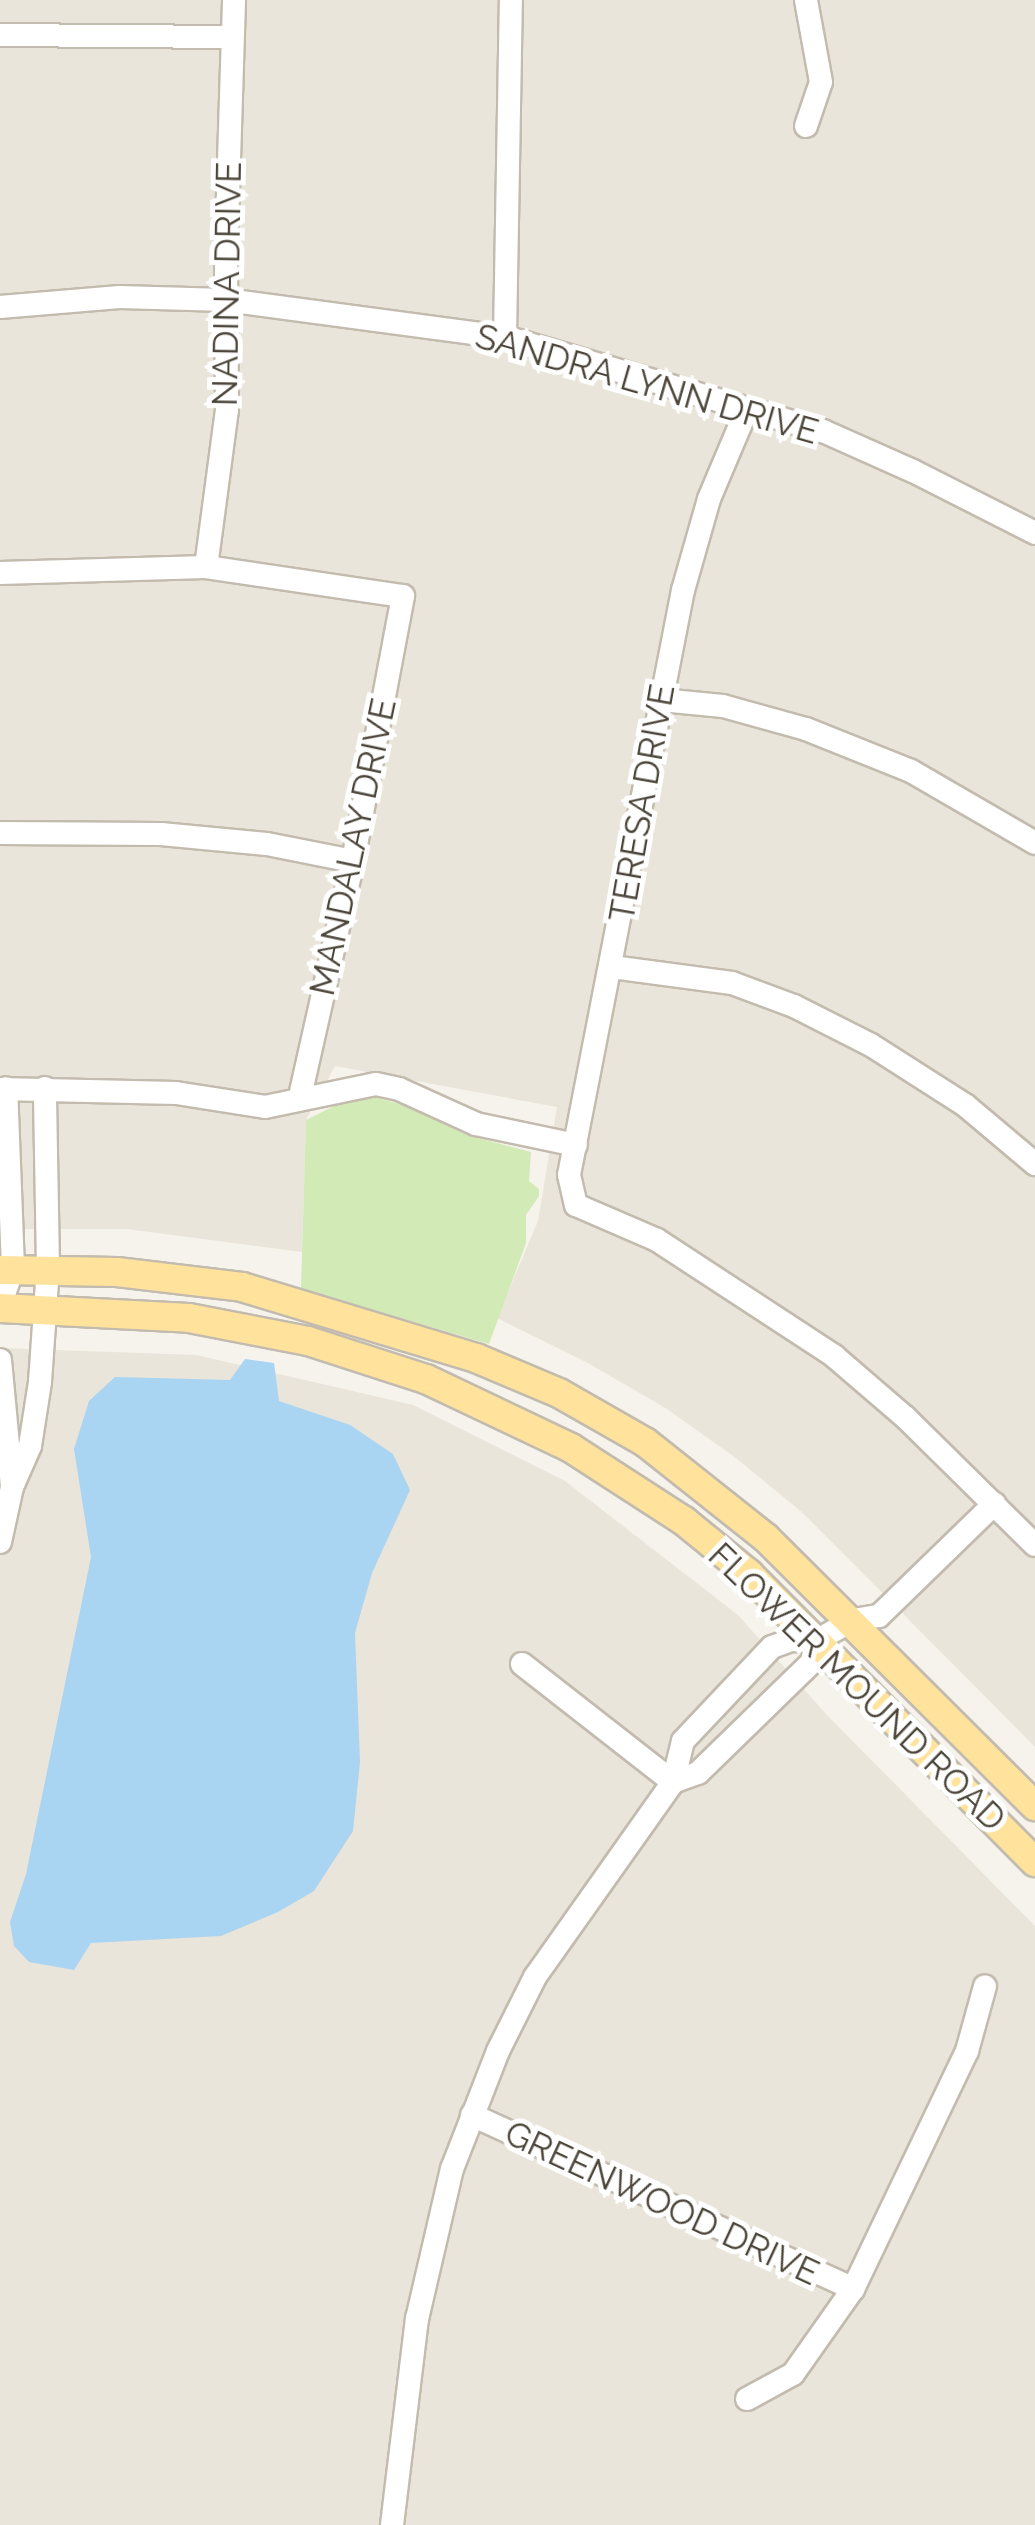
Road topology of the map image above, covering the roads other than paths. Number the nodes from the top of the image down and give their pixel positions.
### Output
1 (234, 0) edge
2 (511, 0) edge
3 (806, 0) edge
4 (0, 35) edge
5 (232, 37) junction
6 (806, 126) dead end
7 (226, 300) junction
8 (0, 307) edge
9 (505, 337) junction
10 (747, 409) junction
11 (1035, 533) edge
12 (206, 567) junction
13 (0, 573) edge
14 (660, 700) junction
15 (0, 833) edge
16 (1035, 843) edge
17 (354, 860) junction
18 (612, 968) junction
19 (45, 1088) junction
20 (3, 1089) edge
21 (300, 1097) junction
22 (576, 1144) junction
23 (1035, 1164) edge
24 (48, 1268) junction
25 (6, 1269) edge
26 (0, 1307) edge
27 (45, 1309) junction
28 (0, 1360) edge
29 (12, 1487) junction
30 (994, 1504) junction
31 (0, 1542) edge
32 (1035, 1546) edge
33 (853, 1620) junction
34 (816, 1641) junction
35 (522, 1664) dead end
36 (672, 1782) junction
37 (1035, 1806) edge
38 (1035, 1862) edge
39 (985, 1986) dead end
40 (472, 2115) junction
41 (852, 2289) junction
42 (747, 2399) dead end
43 (392, 2525) edge

1 - 5 street, NADINA DRIVE
2 - 9 street
3 - 6 street
4 - 5 street
5 - 7 street, NADINA DRIVE
7 - 8 street, SANDRA LYNN DRIVE
7 - 9 street, SANDRA LYNN DRIVE
7 - 12 street, NADINA DRIVE
9 - 10 street, SANDRA LYNN DRIVE
10 - 11 street, SANDRA LYNN DRIVE
10 - 14 street, TERESA DRIVE
12 - 13 street
12 - 17 street, MANDALAY DRIVE
14 - 16 street
14 - 18 street, TERESA DRIVE
15 - 17 street
17 - 21 street, MANDALAY DRIVE
18 - 22 street, TERESA DRIVE
18 - 23 street
19 - 20 street
19 - 21 street
19 - 24 street
20 - 25 street
21 - 22 street
22 - 30 street, TERESA DRIVE
24 - 25 main road, FLOWER MOUND ROAD
24 - 27 street
24 - 33 main road, FLOWER MOUND ROAD
25 - 26 street
26 - 27 main road, FLOWER MOUND ROAD
27 - 29 street
27 - 34 main road, FLOWER MOUND ROAD
28 - 29 street
29 - 31 street
30 - 32 street
30 - 33 street
33 - 34 street
33 - 37 main road, FLOWER MOUND ROAD
34 - 36 street
34 - 36 street
34 - 38 main road, FLOWER MOUND ROAD
35 - 36 street
36 - 40 street
39 - 41 street
40 - 41 street, GREENWOOD DRIVE
40 - 43 street
41 - 42 street

